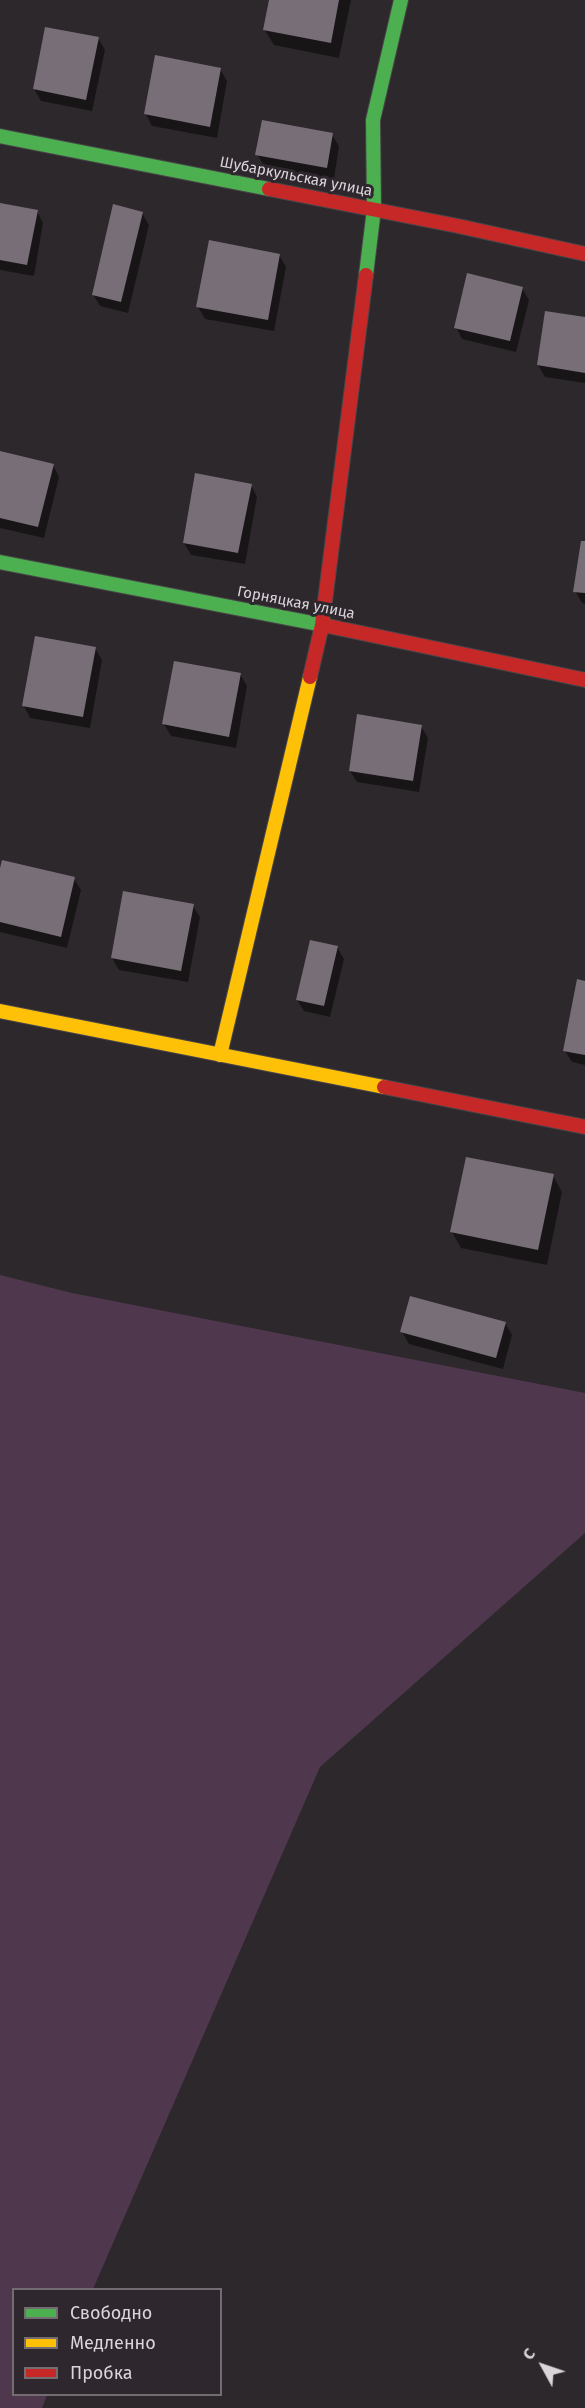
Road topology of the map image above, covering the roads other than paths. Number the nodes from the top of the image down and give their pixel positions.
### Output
1 (401, 0) edge
2 (0, 135) edge
3 (374, 209) junction
4 (585, 254) edge
5 (0, 562) edge
6 (322, 625) junction
7 (585, 680) edge
8 (0, 1011) edge
9 (220, 1055) junction
10 (585, 1126) edge

1 - 3 street
2 - 3 street, Шубаркульская улица
3 - 4 street, Шубаркульская улица
3 - 6 street
5 - 6 street, Горняцкая улица
6 - 7 street, Горняцкая улица
6 - 9 street
8 - 9 street
9 - 10 street

